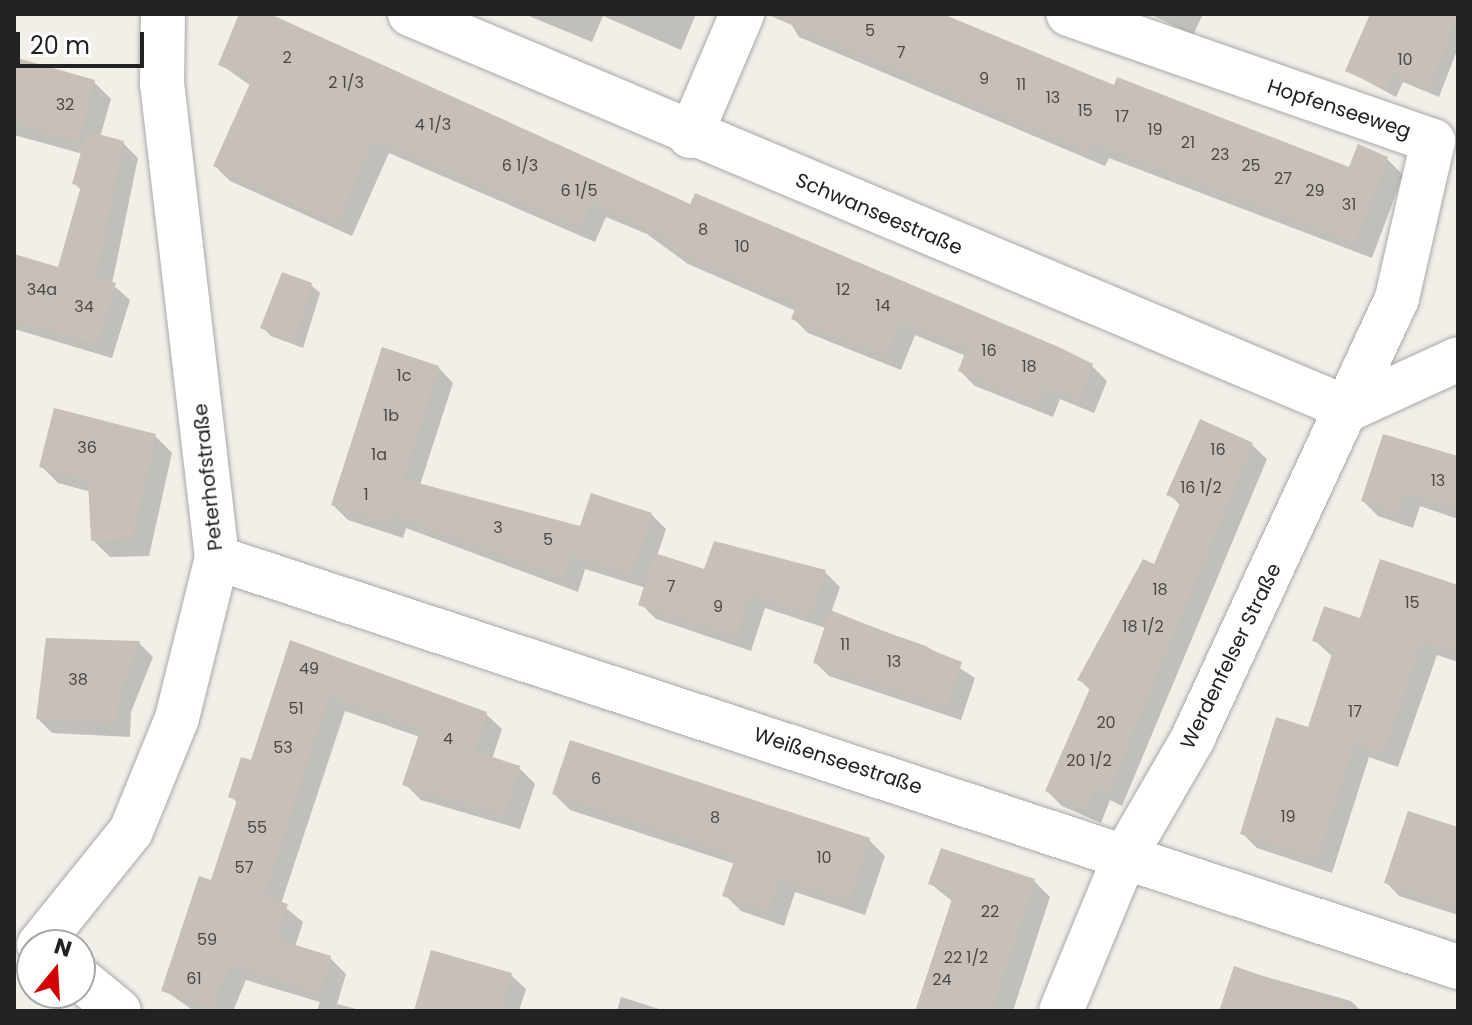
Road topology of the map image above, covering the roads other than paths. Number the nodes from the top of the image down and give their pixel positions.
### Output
1 (163, 14) edge
2 (410, 14) edge
3 (742, 14) edge
4 (1069, 14) edge
5 (690, 136) junction
6 (1458, 359) edge
7 (1349, 409) junction
8 (217, 558) junction
9 (1126, 854) junction
10 (50, 929) edge
11 (1458, 967) edge
12 (96, 992) edge
13 (119, 1011) edge
14 (1061, 1011) edge

1 - 8 street, Peterhofstraße
2 - 5 street, Schwanseestraße
3 - 5 street
4 - 7 street, Hopfenseeweg
5 - 7 street, Schwanseestraße
6 - 7 street
7 - 9 street, Werdenfelser Straße
8 - 9 street, Weißenseestraße
8 - 10 street, Peterhofstraße
9 - 11 street, Weißenseestraße
9 - 14 street, Werdenfelser Straße
12 - 13 street

